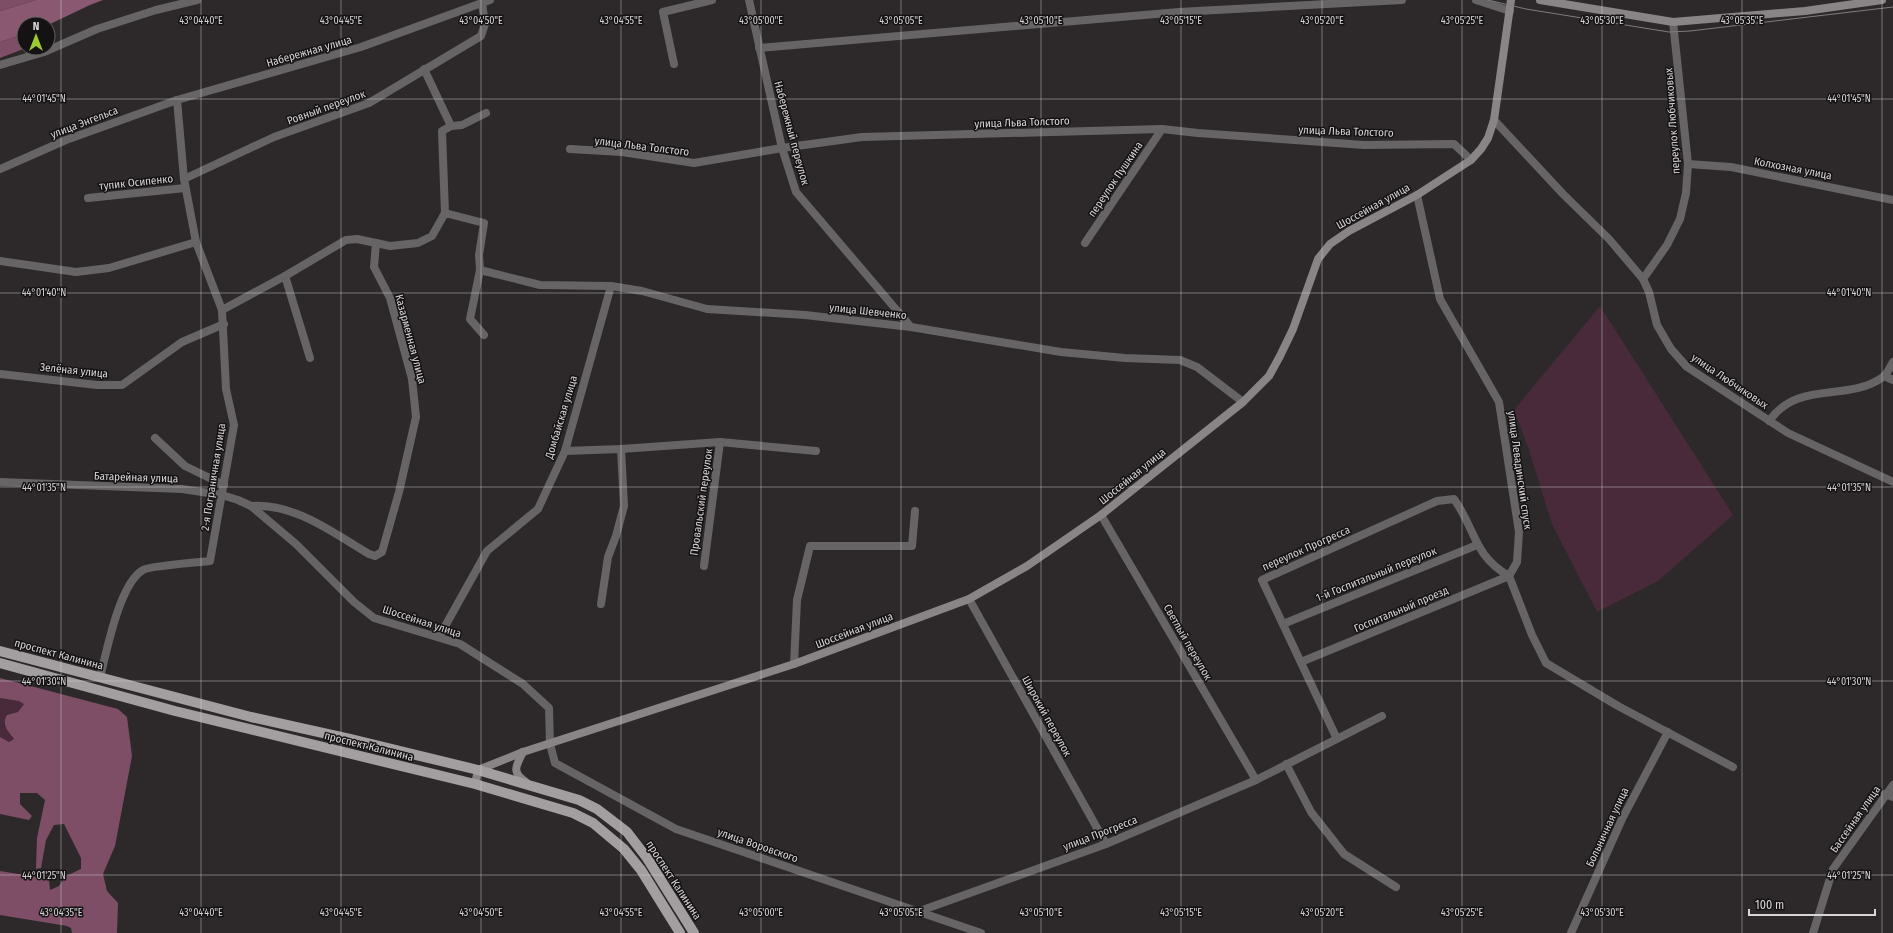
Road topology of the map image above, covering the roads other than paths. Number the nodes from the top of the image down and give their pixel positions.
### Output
1 (197, 0) edge
2 (490, 0) edge
3 (712, 0) edge
4 (749, 0) edge
5 (1402, 0) edge
6 (1476, 0) edge
7 (1511, 0) edge
8 (1540, 0) edge
9 (1882, 0) edge
10 (1556, 1) edge
11 (482, 3) junction
12 (1510, 10) junction
13 (1673, 22) junction
14 (759, 48) junction
15 (674, 64) dead end
16 (0, 65) edge
17 (424, 69) junction
18 (178, 100) junction
19 (486, 113) dead end
20 (1494, 120) junction
21 (451, 126) junction
22 (1162, 128) junction
23 (782, 148) junction
24 (570, 150) dead end
25 (1471, 160) junction
26 (1688, 164) junction
27 (0, 169) edge
28 (184, 179) junction
29 (185, 188) junction
30 (1417, 195) junction
31 (88, 198) dead end
32 (1893, 200) edge
33 (445, 213) junction
34 (196, 242) junction
35 (376, 243) junction
36 (1085, 243) dead end
37 (0, 261) edge
38 (480, 270) junction
39 (286, 276) junction
40 (1643, 279) junction
41 (611, 286) junction
42 (222, 310) junction
43 (224, 324) junction
44 (911, 327) junction
45 (484, 335) dead end
46 (310, 358) dead end
47 (1893, 362) edge
48 (0, 374) edge
49 (1884, 376) junction
50 (1893, 380) edge
51 (1243, 402) junction
52 (1770, 421) junction
53 (155, 438) dead end
54 (720, 442) junction
55 (622, 449) junction
56 (565, 451) junction
57 (816, 451) dead end
58 (0, 482) edge
59 (1893, 482) edge
60 (224, 485) junction
61 (222, 495) junction
62 (251, 506) junction
63 (915, 511) dead end
64 (1101, 515) junction
65 (1477, 545) junction
66 (375, 556) joint
67 (704, 566) dead end
68 (1509, 576) junction
69 (969, 599) junction
70 (601, 604) dead end
71 (1283, 624) junction
72 (439, 637) junction
73 (0, 651) edge
74 (1301, 662) junction
75 (0, 663) edge
76 (794, 664) junction
77 (100, 677) junction
78 (1382, 716) dead end
79 (1668, 732) junction
80 (1337, 739) junction
81 (550, 744) junction
82 (523, 752) junction
83 (1286, 764) junction
84 (1733, 766) dead end
85 (478, 770) junction
86 (1256, 780) junction
87 (474, 784) junction
88 (530, 785) junction
89 (1893, 785) edge
90 (1889, 796) edge
91 (1106, 844) junction
92 (1396, 887) dead end
93 (917, 912) junction
94 (680, 933) edge
95 (694, 933) edge
96 (981, 933) edge
97 (1572, 933) edge
98 (1813, 933) edge

1 - 16 street
2 - 11 street, Набережная улица
3 - 15 street
4 - 14 street, Набережный переулок
5 - 14 street
6 - 12 street
7 - 12 main road, Шоссейная улица
8 - 10 main road
9 - 13 main road
10 - 13 main road
11 - 17 street, Ровный переулок
11 - 18 street, Набережная улица
12 - 20 main road, Шоссейная улица
13 - 26 street, переулок Любчиковых
14 - 23 street, Набережный переулок
17 - 21 street
17 - 28 street, Ровный переулок
18 - 27 street, улица Энгельса
18 - 28 street, 2-я Пограничная улица
19 - 21 street
20 - 25 main road, Шоссейная улица
20 - 40 street, улица Любчиковых
21 - 33 street
22 - 23 street, улица Льва Толстого
22 - 25 street, улица Льва Толстого
22 - 36 street, переулок Пушкина
23 - 24 street, улица Льва Толстого
23 - 44 street, Набережный переулок
25 - 30 main road, Шоссейная улица
26 - 32 street, Колхозная улица
26 - 40 street, переулок Любчиковых
28 - 29 street, 2-я Пограничная улица
29 - 31 street, тупик Осипенко
29 - 34 street, 2-я Пограничная улица
30 - 51 main road, Шоссейная улица
30 - 68 street, улица Левадинский спуск
33 - 35 street
33 - 38 street
34 - 37 street
34 - 42 street, 2-я Пограничная улица
35 - 39 street
35 - 66 street, Казарменная улица
38 - 41 street, улица Шевченко
38 - 45 street
39 - 42 street
39 - 46 street
40 - 52 street, улица Любчиковых
41 - 44 street, улица Шевченко
41 - 56 street, Домбайская улица
42 - 43 street, 2-я Пограничная улица
43 - 48 street, Зелёная улица
43 - 60 street, 2-я Пограничная улица
44 - 51 street, улица Шевченко
47 - 49 street
49 - 50 street
49 - 52 street
51 - 64 main road, Шоссейная улица
52 - 59 street, улица Любчиковых
53 - 60 street, Батарейная улица
54 - 55 street, Провальский переулок
54 - 57 street, Провальский переулок
54 - 67 street, Провальский переулок
55 - 56 street, Провальский переулок
55 - 70 street
56 - 72 street, Домбайская улица
58 - 61 street, Батарейная улица
60 - 61 street, 2-я Пограничная улица
61 - 62 street, Шоссейная улица
61 - 77 street, 2-я Пограничная улица
62 - 66 street, Шоссейная улица
62 - 72 street, Шоссейная улица
63 - 76 street
64 - 69 main road, Шоссейная улица
64 - 86 street, Светлый переулок
65 - 68 street
65 - 71 street, 1-й Госпитальный переулок
65 - 71 street, переулок Прогресса
68 - 74 street, Госпитальный проезд
68 - 79 street
69 - 76 main road, Шоссейная улица
69 - 91 street, Широкий переулок
71 - 74 street, переулок Прогресса
72 - 81 street, Шоссейная улица
73 - 77 main road, проспект Калинина
74 - 80 street, переулок Прогресса
75 - 87 main road, проспект Калинина
76 - 81 main road, Шоссейная улица
77 - 85 main road, проспект Калинина
78 - 80 street, улица Прогресса
79 - 84 street
79 - 97 street, Больничная улица
80 - 83 street, улица Прогресса
81 - 82 main road, Шоссейная улица
81 - 93 street, улица Воровского
82 - 85 main road, Шоссейная улица
82 - 88 main road, проспект Калинина
83 - 86 street, улица Прогресса
83 - 92 street
85 - 87 main road
85 - 88 main road, проспект Калинина
86 - 91 street, улица Прогресса
87 - 94 main road, проспект Калинина
88 - 95 main road, проспект Калинина
89 - 90 street, Бассейная улица
90 - 98 street, Бассейная улица
91 - 93 street, улица Прогресса
93 - 96 street, улица Воровского

